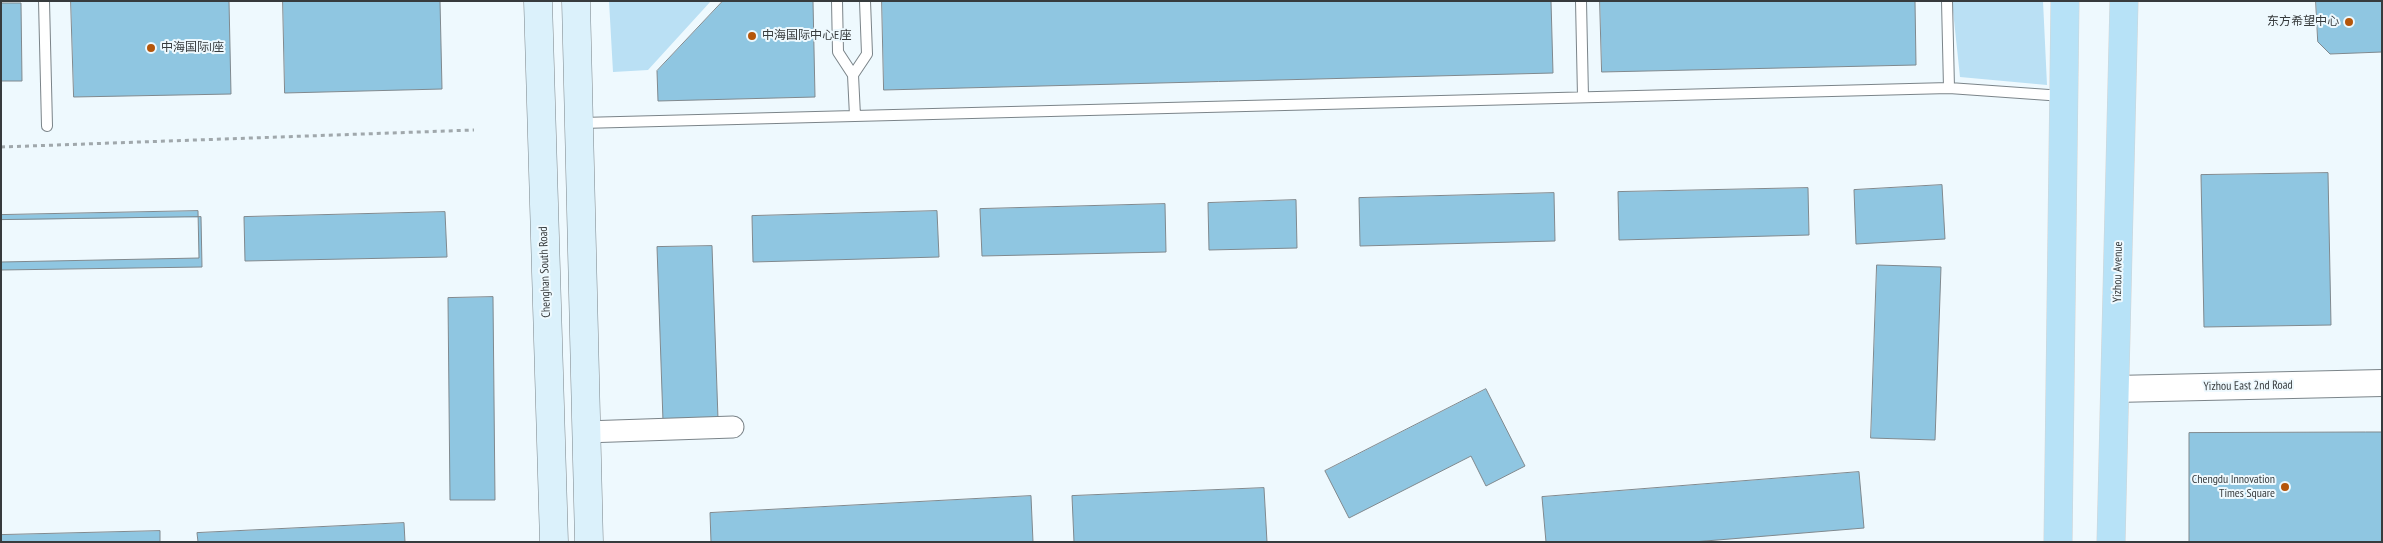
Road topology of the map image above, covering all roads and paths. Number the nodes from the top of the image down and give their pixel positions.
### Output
1 (44, 1) edge
2 (538, 1) edge
3 (576, 1) edge
4 (837, 1) edge
5 (865, 1) edge
6 (1581, 1) edge
7 (1948, 1) edge
8 (2065, 1) edge
9 (2124, 1) edge
10 (853, 75) junction
11 (1949, 88) junction
12 (2064, 96) junction
13 (1584, 97) junction
14 (856, 116) junction
15 (578, 123) junction
16 (47, 126) dead end
17 (474, 130) dead end
18 (1, 147) edge
19 (2382, 383) edge
20 (2115, 390) junction
21 (733, 426) dead end
22 (585, 432) junction
23 (554, 542) edge
24 (589, 542) edge
25 (2058, 542) edge
26 (2111, 542) edge

1 - 16 lane
2 - 23 main road, Chenghan South Road
3 - 15 main road
4 - 10 lane
5 - 10 lane
6 - 13 lane
7 - 11 lane
8 - 12 main road
9 - 20 main road, Yizhou Avenue
10 - 14 lane
11 - 12 lane
11 - 13 lane
12 - 25 main road
13 - 14 lane
14 - 15 lane
15 - 22 main road
17 - 18 path
19 - 20 street, Yizhou East 2nd Road
20 - 26 main road, Yizhou Avenue
21 - 22 street
22 - 24 main road

